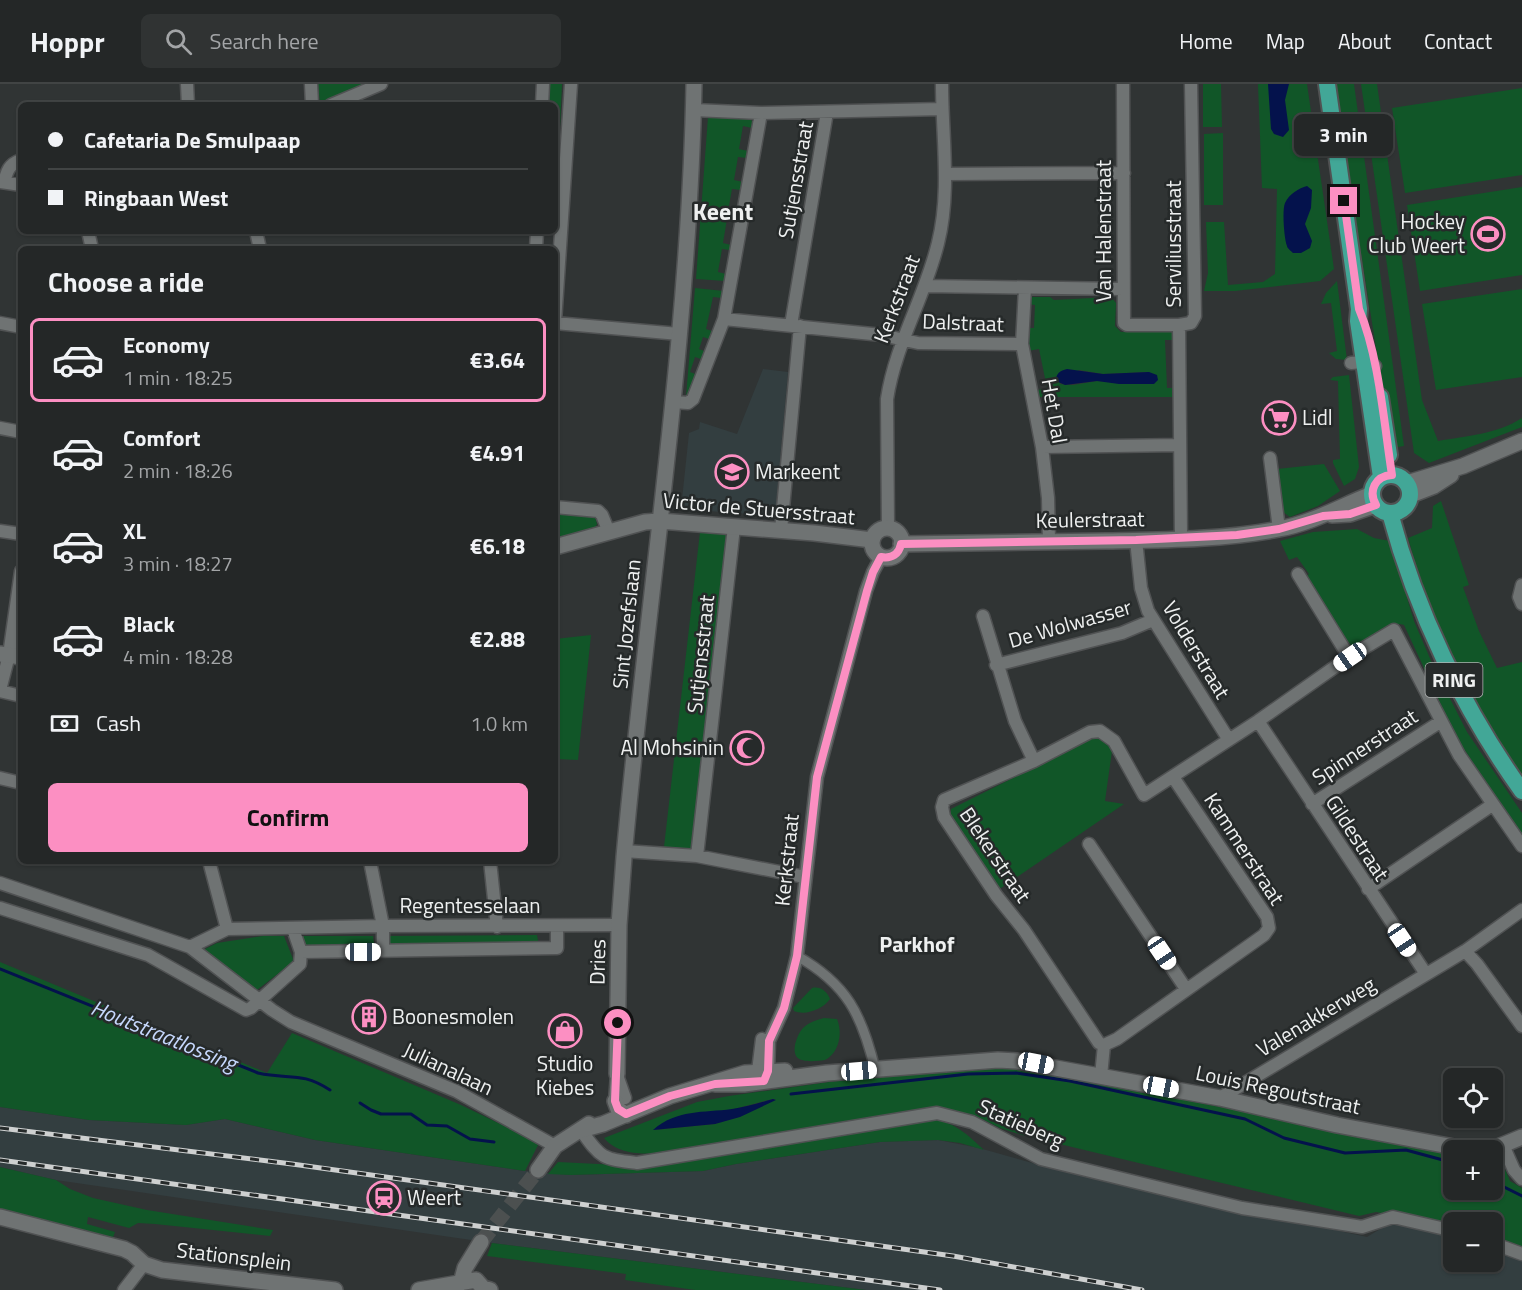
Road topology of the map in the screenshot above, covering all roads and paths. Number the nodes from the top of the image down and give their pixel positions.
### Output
1 (187, 84) edge
2 (311, 84) edge
3 (543, 84) edge
4 (571, 84) edge
5 (694, 84) edge
6 (942, 84) edge
7 (1123, 84) edge
8 (1191, 84) edge
9 (1327, 84) edge
10 (378, 85) edge
11 (188, 102) edge
12 (312, 102) edge
13 (338, 102) edge
14 (543, 102) edge
15 (942, 109) junction
16 (694, 110) junction
17 (827, 112) junction
18 (761, 113) junction
19 (18, 161) edge
20 (1124, 173) junction
21 (946, 174) junction
22 (2, 182) edge
23 (18, 185) edge
24 (559, 198) edge
25 (558, 229) edge
26 (926, 286) junction
27 (1025, 288) junction
28 (1123, 289) junction
29 (724, 319) junction
30 (0, 323) edge
31 (558, 323) edge
32 (1179, 325) junction
33 (18, 326) edge
34 (796, 326) junction
35 (679, 334) junction
36 (904, 339) junction
37 (1022, 344) junction
38 (673, 402) junction
39 (0, 428) edge
40 (18, 431) edge
41 (1522, 441) edge
42 (1180, 445) junction
43 (1042, 447) junction
44 (1270, 458) dead end
45 (1386, 476) junction
46 (1409, 489) junction
47 (1385, 506) junction
48 (558, 507) edge
49 (660, 521) junction
50 (734, 527) junction
51 (888, 529) junction
52 (1279, 529) junction
53 (781, 530) junction
54 (0, 531) edge
55 (609, 532) junction
56 (18, 534) edge
57 (1181, 538) junction
58 (872, 540) junction
59 (1136, 540) junction
60 (1049, 542) junction
61 (901, 544) junction
62 (558, 546) edge
63 (881, 557) junction
64 (1298, 574) dead end
65 (1522, 585) edge
66 (18, 594) edge
67 (1522, 604) edge
68 (983, 616) dead end
69 (1154, 620) junction
70 (10, 655) edge
71 (1350, 657) junction
72 (996, 665) junction
73 (0, 691) edge
74 (18, 695) edge
75 (1258, 721) junction
76 (1440, 722) junction
77 (1229, 740) junction
78 (1034, 761) junction
79 (1173, 777) junction
80 (0, 778) edge
81 (18, 782) edge
82 (1522, 791) edge
83 (1312, 804) junction
84 (1492, 805) junction
85 (1089, 844) dead end
86 (1522, 846) edge
87 (624, 851) junction
88 (697, 856) junction
89 (210, 864) edge
90 (371, 864) edge
91 (490, 864) edge
92 (805, 877) junction
93 (0, 882) edge
94 (1368, 889) junction
95 (0, 908) edge
96 (1522, 910) edge
97 (619, 925) junction
98 (383, 926) junction
99 (557, 926) junction
100 (497, 927) junction
101 (293, 928) junction
102 (227, 929) junction
103 (190, 947) junction
104 (383, 951) junction
105 (1465, 951) junction
106 (301, 952) junction
107 (797, 956) junction
108 (1426, 974) junction
109 (1186, 989) junction
110 (259, 1000) junction
111 (1522, 1026) edge
112 (1104, 1045) junction
113 (875, 1069) junction
114 (616, 1074) joint
115 (763, 1074) junction
116 (1101, 1076) junction
117 (1220, 1098) junction
118 (622, 1105) junction
119 (581, 1130) junction
120 (1522, 1137) edge
121 (1443, 1145) edge
122 (1503, 1145) joint
123 (555, 1146) junction
124 (538, 1170) tunnel mouth
125 (1522, 1179) edge
126 (0, 1217) edge
127 (1443, 1228) edge
128 (477, 1248) tunnel mouth
129 (1503, 1248) edge
130 (1522, 1254) edge
131 (144, 1264) junction
132 (459, 1286) edge
133 (123, 1290) edge
134 (336, 1290) edge
135 (418, 1290) edge
136 (490, 1290) edge

1 - 11 street
2 - 12 street
3 - 14 street
4 - 24 street
5 - 16 street, Sint Jozefslaan
6 - 15 street, Kerkstraat
7 - 20 street, Van Halenstraat
8 - 32 street, Serviliusstraat
9 - 45 main road
10 - 13 street
15 - 17 street
15 - 21 street, Kerkstraat
16 - 18 street
16 - 35 street, Sint Jozefslaan
17 - 18 street
17 - 34 street, Sutjensstraat
18 - 29 street
19 - 22 street
20 - 21 street
20 - 28 street, Van Halenstraat
21 - 26 street, Kerkstraat
22 - 23 street
24 - 25 street
26 - 27 street
26 - 36 street, Kerkstraat
27 - 28 street
27 - 37 street, Het Dal
28 - 32 street, Van Halenstraat
29 - 34 street, Dalstraat
29 - 38 street
30 - 33 street
31 - 35 street
32 - 42 street, Serviliusstraat
34 - 36 street, Dalstraat
34 - 53 street, Sutjensstraat
35 - 38 street, Sint Jozefslaan
36 - 37 street, Dalstraat
36 - 51 street, Kerkstraat
37 - 43 street, Het Dal
38 - 49 street, Sint Jozefslaan
39 - 40 street
41 - 46 street
42 - 43 street
42 - 57 street, Serviliusstraat
43 - 60 street, Het Dal
44 - 52 street
45 - 46 main road
45 - 47 main road
46 - 47 main road
47 - 52 street, Keulerstraat
47 - 82 main road, RING
48 - 55 street
49 - 50 street, Victor de Stuersstraat
49 - 55 street, Victor de Stuersstraat
49 - 87 street, Sint Jozefslaan
50 - 53 street, Victor de Stuersstraat
50 - 88 street, Sutjensstraat
51 - 58 street
51 - 61 street
52 - 57 street, Keulerstraat
53 - 58 street, Victor de Stuersstraat
54 - 56 street
55 - 62 street, Victor de Stuersstraat
57 - 59 street, Keulerstraat
58 - 63 street
59 - 60 street, Keulerstraat
59 - 69 street, Volderstraat
60 - 61 street, Keulerstraat
61 - 63 street
63 - 92 street, Kerkstraat
64 - 71 street
65 - 67 street
66 - 70 street
68 - 72 street
69 - 72 street, De Wolwasser
69 - 77 street, Volderstraat
70 - 73 street
71 - 75 street
71 - 76 street
72 - 78 street
73 - 74 street
75 - 77 street
75 - 83 street, Gildestraat
76 - 83 street, Spinnerstraat
76 - 84 street
77 - 79 street
78 - 79 street, Blekerstraat
78 - 112 street, Blekerstraat
79 - 109 street, Kammerstraat
80 - 81 street
83 - 94 street, Gildestraat
84 - 86 street
84 - 94 street
85 - 109 street
87 - 88 street
87 - 97 street, Dries
88 - 92 street
89 - 102 street
90 - 98 street
91 - 100 street
92 - 107 street, Kerkstraat
93 - 103 street, Julianalaan
94 - 108 street, Gildestraat
95 - 110 street
96 - 105 street, Valenakkerweg
97 - 99 street, Regentesselaan
97 - 114 street, Dries
98 - 100 street, Regentesselaan
98 - 101 street, Regentesselaan
98 - 104 street, Regentesselaan
99 - 100 street, Regentesselaan
99 - 104 street, Regentesselaan
101 - 102 street, Regentesselaan
101 - 106 street
102 - 103 street, Regentesselaan
103 - 110 street, Julianalaan
104 - 106 street, Regentesselaan
105 - 108 street, Valenakkerweg
105 - 111 street
106 - 110 street
107 - 113 street
107 - 115 street, Kerkstraat
108 - 117 street, Valenakkerweg
109 - 112 street, Kammerstraat
110 - 123 street, Julianalaan
112 - 116 street
113 - 115 street, Louis Regoutstraat
113 - 116 street, Louis Regoutstraat
114 - 118 street, Dries
115 - 118 street, Louis Regoutstraat
116 - 117 street, Louis Regoutstraat
117 - 121 street, Louis Regoutstraat
118 - 119 street, Louis Regoutstraat
119 - 123 street, Louis Regoutstraat
119 - 127 street, Statieberg
120 - 122 street
122 - 125 street
123 - 124 street, Louis Regoutstraat
126 - 131 street, Stationsplein
128 - 132 street
129 - 130 street
131 - 133 street
131 - 134 street, Stationsplein
132 - 135 street
132 - 136 street

